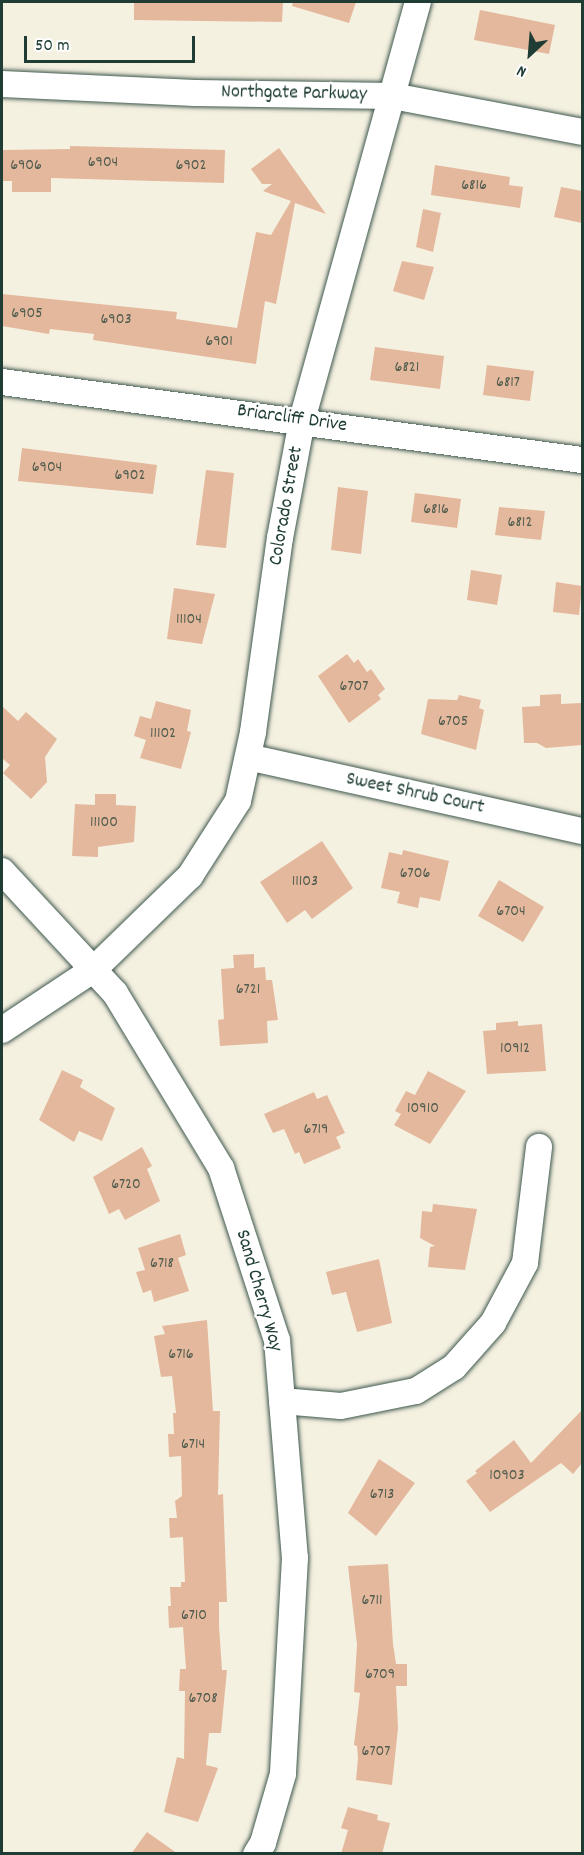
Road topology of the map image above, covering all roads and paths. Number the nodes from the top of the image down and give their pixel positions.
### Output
1 (418, 2) edge
2 (2, 84) edge
3 (392, 96) junction
4 (582, 132) edge
5 (2, 382) edge
6 (302, 420) junction
7 (582, 459) edge
8 (248, 757) junction
9 (582, 831) edge
10 (2, 871) edge
11 (94, 969) junction
12 (2, 1030) edge
13 (539, 1146) dead end
14 (282, 1401) junction
15 (256, 1854) edge

1 - 3 street, Colorado Street
2 - 3 street, Northgate Parkway
3 - 4 street, Northgate Parkway
3 - 6 street, Colorado Street
5 - 6 street, Briarcliff Drive
6 - 7 street, Briarcliff Drive
6 - 8 street, Colorado Street
8 - 9 street, Sweet Shrub Court
8 - 11 street, Colorado Street
10 - 11 street, Sand Cherry Way
11 - 12 street, Colorado Street
11 - 14 street, Sand Cherry Way
13 - 14 street
14 - 15 street, Sand Cherry Way

